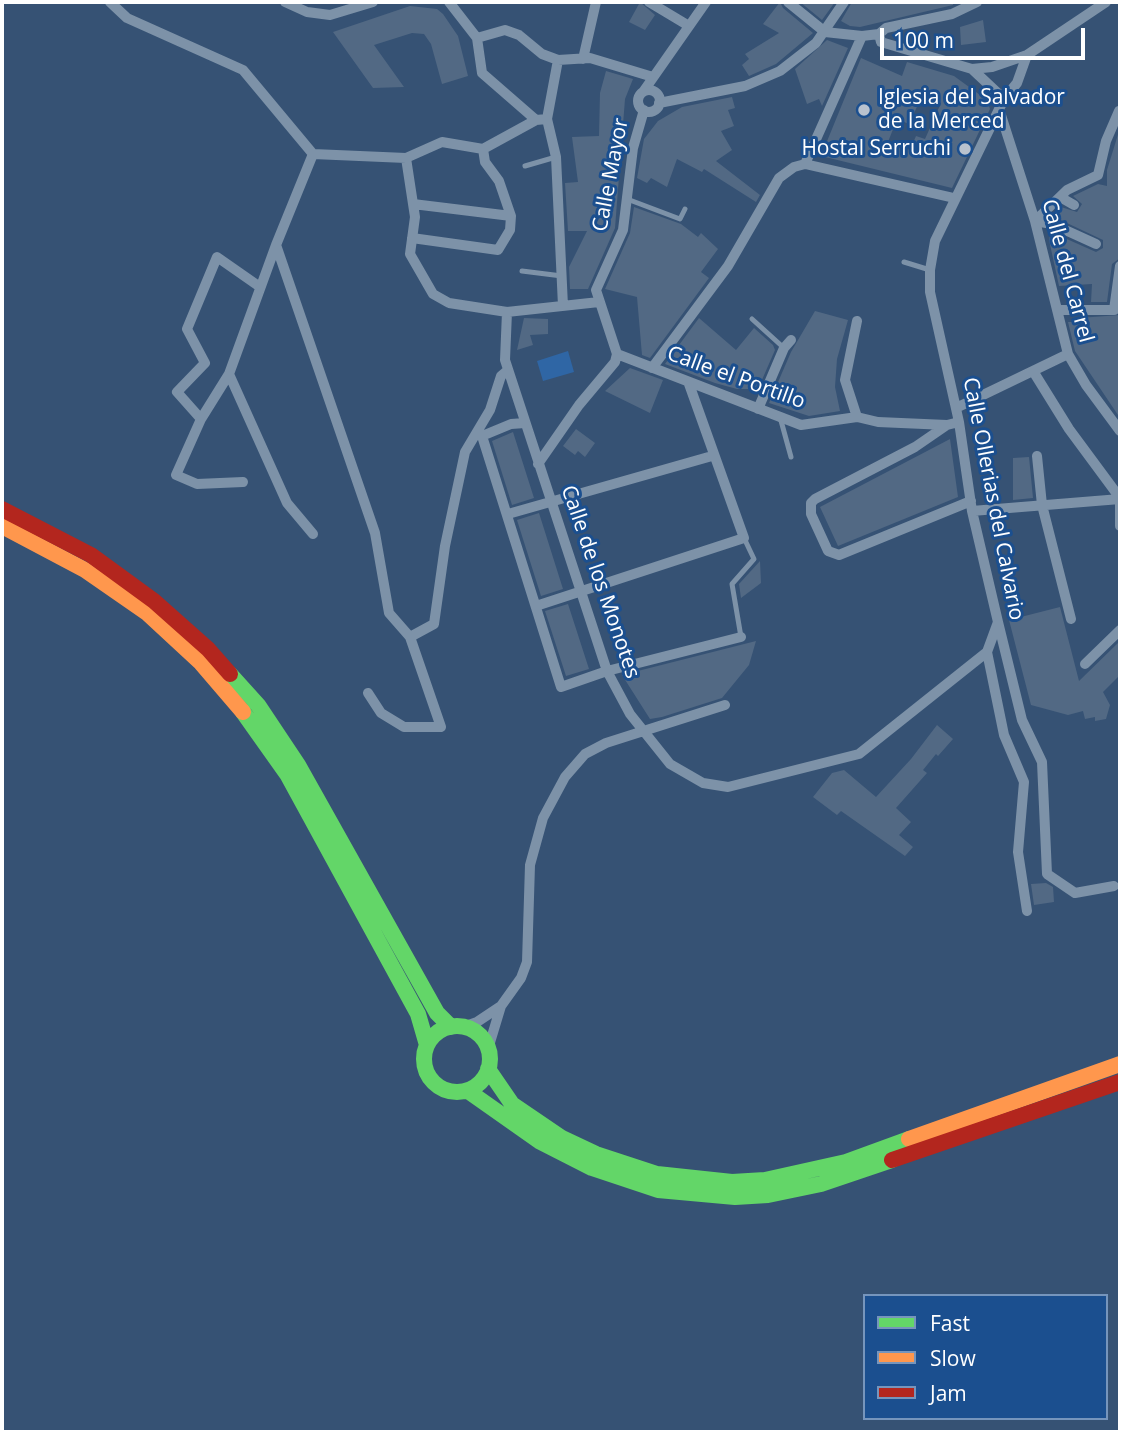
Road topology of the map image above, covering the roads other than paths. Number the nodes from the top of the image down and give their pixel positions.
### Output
1 (110, 2) edge
2 (285, 2) edge
3 (373, 2) edge
4 (451, 2) edge
5 (596, 2) edge
6 (649, 2) edge
7 (706, 2) edge
8 (788, 2) edge
9 (844, 2) edge
10 (977, 2) edge
11 (1106, 2) edge
12 (689, 26) junction
13 (825, 33) junction
14 (880, 34) junction
15 (862, 36) junction
16 (477, 38) junction
17 (1027, 55) junction
18 (583, 59) junction
19 (558, 60) junction
20 (972, 69) junction
21 (653, 77) junction
22 (643, 92) junction
23 (660, 103) junction
24 (1001, 104) junction
25 (644, 110) junction
26 (1117, 115) edge
27 (542, 120) junction
28 (483, 149) junction
29 (313, 154) junction
30 (556, 157) junction
31 (406, 159) junction
32 (805, 164) junction
33 (525, 166) dead end
34 (954, 198) junction
35 (1060, 198) junction
36 (627, 199) junction
37 (413, 204) junction
38 (1074, 205) dead end
39 (685, 209) dead end
40 (511, 216) junction
41 (1035, 221) junction
42 (412, 238) junction
43 (1096, 244) dead end
44 (276, 245) junction
45 (904, 262) dead end
46 (1120, 266) edge
47 (930, 270) junction
48 (522, 271) dead end
49 (562, 276) junction
50 (260, 287) junction
51 (598, 302) junction
52 (563, 306) junction
53 (1057, 310) junction
54 (507, 312) junction
55 (752, 320) dead end
56 (857, 321) dead end
57 (788, 344) joint
58 (617, 354) junction
59 (1068, 354) junction
60 (652, 368) junction
61 (508, 370) junction
62 (1033, 371) junction
63 (229, 374) junction
64 (689, 384) junction
65 (956, 408) junction
66 (758, 409) junction
67 (780, 417) junction
68 (857, 417) junction
69 (201, 419) junction
70 (526, 423) junction
71 (953, 424) junction
72 (1120, 430) edge
73 (712, 456) junction
74 (1037, 456) dead end
75 (791, 457) dead end
76 (538, 464) junction
77 (243, 482) dead end
78 (1120, 499) edge
79 (550, 500) junction
80 (971, 506) junction
81 (1042, 506) junction
82 (2, 509) edge
83 (508, 514) junction
84 (2, 526) edge
85 (1120, 526) edge
86 (313, 534) dead end
87 (744, 538) junction
88 (580, 591) junction
89 (536, 606) junction
90 (1071, 619) dead end
91 (998, 622) junction
92 (1120, 630) edge
93 (410, 637) junction
94 (741, 637) joint
95 (987, 652) junction
96 (1085, 664) dead end
97 (607, 671) junction
98 (368, 693) dead end
99 (725, 705) dead end
100 (641, 730) junction
101 (1114, 886) dead end
102 (1027, 912) dead end
103 (501, 1006) junction
104 (457, 1027) junction
105 (427, 1045) junction
106 (488, 1049) junction
107 (1120, 1064) edge
108 (488, 1069) junction
109 (1120, 1082) edge
110 (468, 1090) junction
111 (849, 1168) junction

1 - 29 street
2 - 3 street
4 - 16 street
5 - 18 street
6 - 12 street
7 - 12 street, Calle Mayor
8 - 13 street
9 - 13 street
10 - 14 street
11 - 17 street
12 - 21 street, Calle Mayor
13 - 15 street
13 - 23 street
14 - 15 street
14 - 20 street
15 - 32 street
16 - 19 street
16 - 27 street
17 - 20 street
17 - 24 street, Calle Ollerias del Calvario
18 - 19 street
18 - 21 street
19 - 27 street
20 - 24 street
21 - 22 street, Calle Mayor
22 - 23 street
22 - 25 street
23 - 25 street
24 - 34 street, Calle Ollerias del Calvario
24 - 41 street, Calle del Carrel
25 - 36 street, Calle Mayor
26 - 35 street
27 - 28 street
27 - 30 street
28 - 31 street
28 - 40 street
29 - 31 street
29 - 44 street
30 - 33 lane
30 - 49 street
31 - 37 street
32 - 34 street
32 - 60 street
34 - 47 street, Calle Ollerias del Calvario
35 - 38 street
35 - 41 street
36 - 39 lane
36 - 51 street, Calle Mayor
37 - 40 street
37 - 42 street
40 - 42 street
41 - 43 street
41 - 53 street, Calle del Carrel
42 - 54 street
44 - 50 street
44 - 93 street
45 - 47 lane
46 - 53 street
47 - 65 street, Calle Ollerias del Calvario
48 - 49 lane
49 - 52 street
50 - 63 street
50 - 69 street
51 - 52 street
51 - 58 street
52 - 54 street
53 - 59 street, Calle del Carrel
54 - 61 street
55 - 57 lane
56 - 68 street
57 - 66 street
58 - 60 street, Calle el Portillo
58 - 76 street
59 - 62 street
59 - 72 street, Calle del Carrel
60 - 64 street, Calle el Portillo
61 - 70 street, Calle de los Monotes
61 - 93 street
62 - 65 street
62 - 78 street
63 - 69 street
63 - 86 street
64 - 66 street, Calle el Portillo
64 - 73 street
65 - 71 street, Calle Ollerias del Calvario
66 - 67 street, Calle el Portillo
67 - 68 street, Calle el Portillo
67 - 75 lane
68 - 71 street, Calle el Portillo
69 - 77 street
70 - 76 street, Calle de los Monotes
70 - 83 street
71 - 80 street, Calle Ollerias del Calvario
71 - 80 street
73 - 79 street
73 - 87 street
74 - 81 street
76 - 79 street, Calle de los Monotes
78 - 81 street
78 - 85 street
79 - 83 street
79 - 88 street, Calle de los Monotes
80 - 81 street
80 - 91 street, Calle Ollerias del Calvario
81 - 90 street
82 - 104 highway
83 - 89 street
84 - 105 highway
87 - 88 street
87 - 94 lane
88 - 89 street
88 - 97 street, Calle de los Monotes
89 - 97 street
91 - 95 street
91 - 101 street, Calle Ollerias del Calvario
92 - 96 street
93 - 98 street
94 - 97 street
95 - 100 street, Calle de los Monotes
95 - 102 street
97 - 100 street, Calle de los Monotes
99 - 100 street
100 - 103 street
103 - 104 street
103 - 106 street
104 - 105 highway
104 - 106 highway
105 - 110 highway
106 - 108 highway
107 - 111 highway
108 - 110 highway
108 - 111 highway
109 - 111 highway
110 - 111 highway

